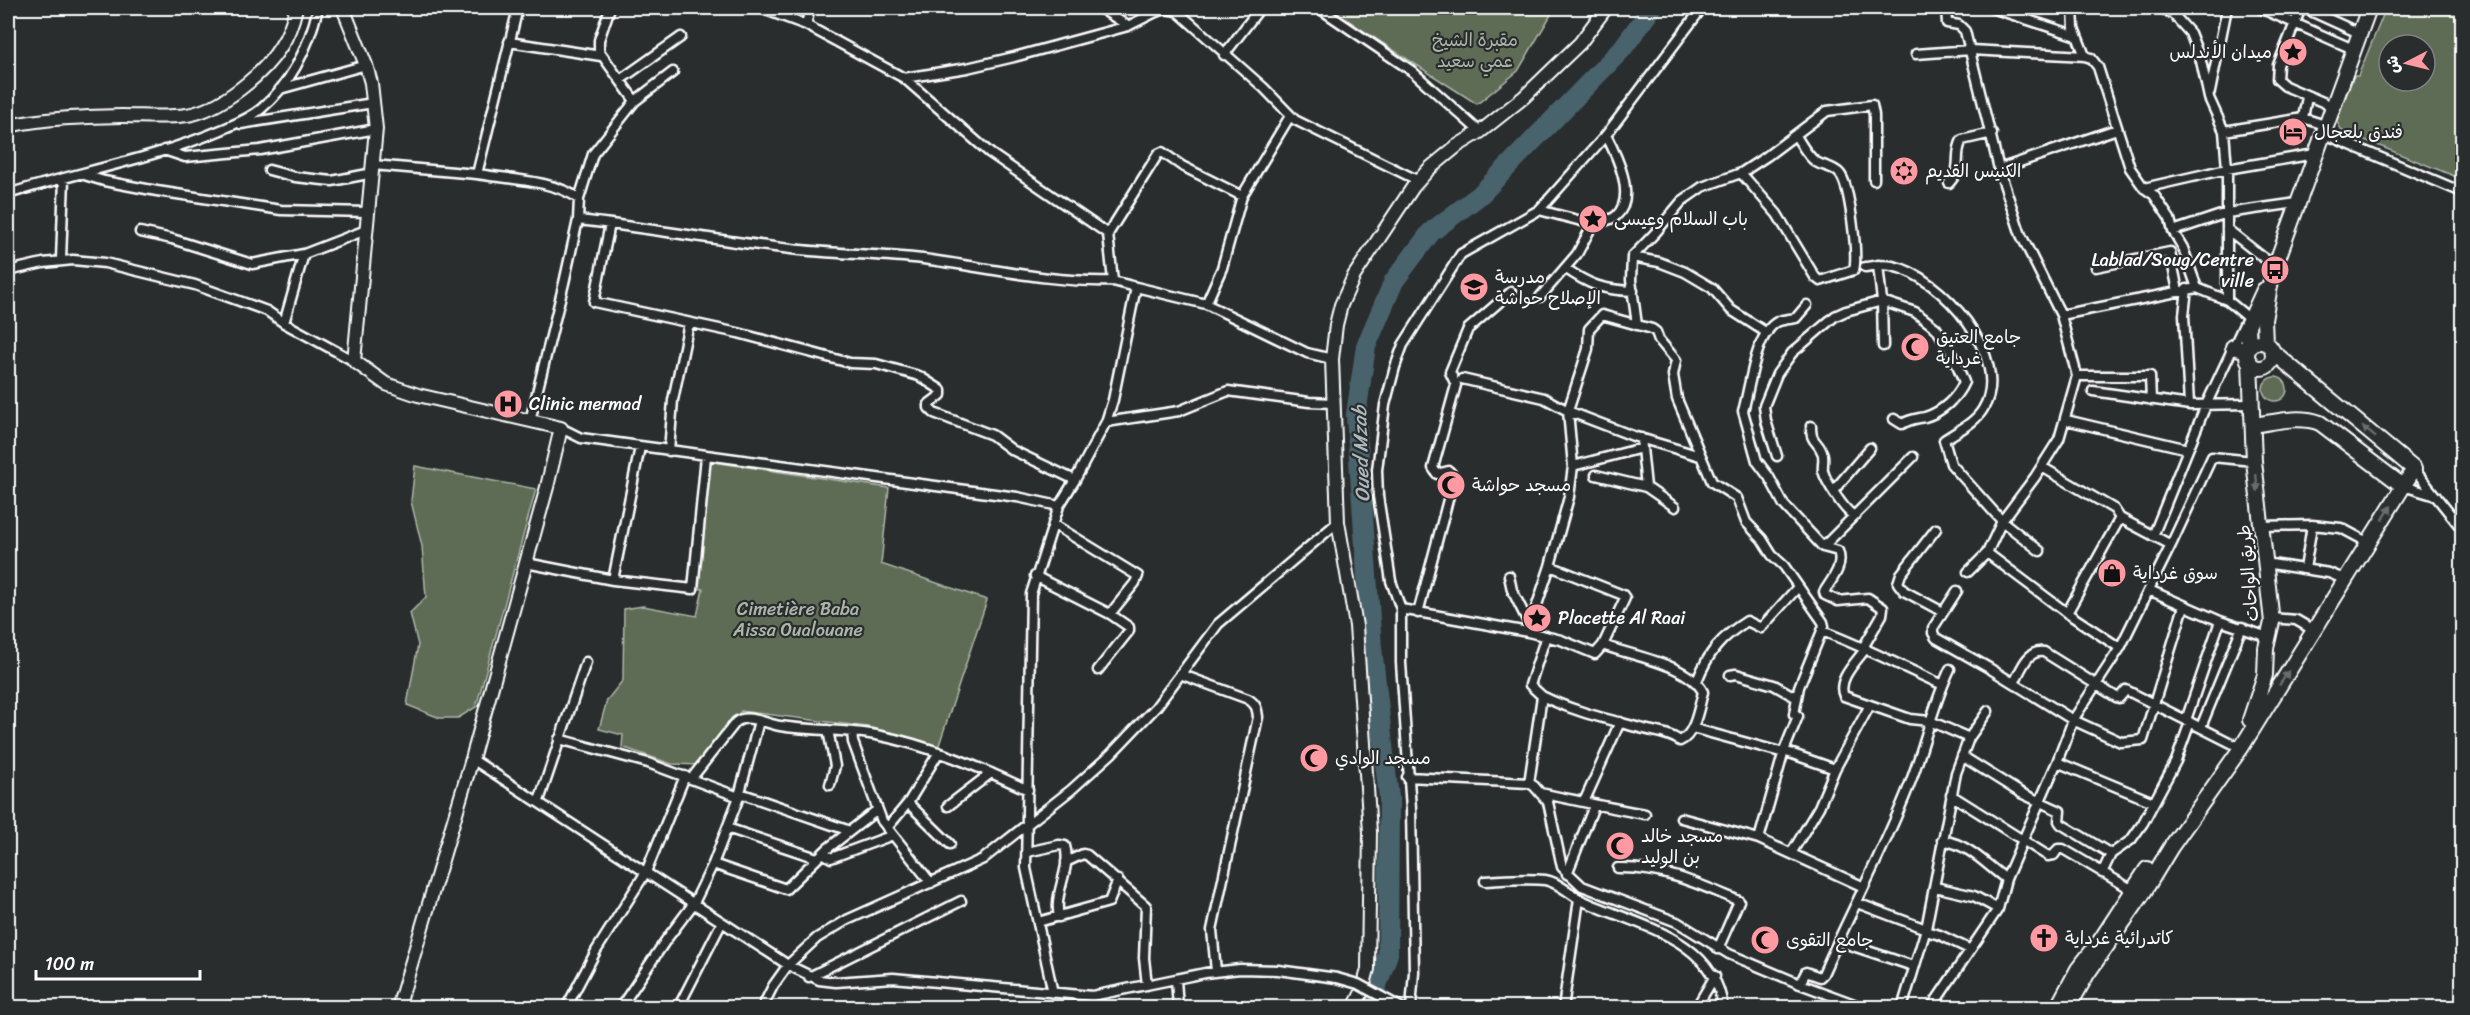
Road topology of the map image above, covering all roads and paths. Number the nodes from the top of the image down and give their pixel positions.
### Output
1 (296, 8) edge
2 (318, 8) edge
3 (343, 8) edge
4 (518, 8) edge
5 (610, 8) edge
6 (760, 8) edge
7 (810, 8) edge
8 (1100, 8) edge
9 (1260, 8) edge
10 (1319, 8) edge
11 (1606, 8) edge
12 (1702, 8) edge
13 (1946, 8) edge
14 (1992, 8) edge
15 (2072, 8) edge
16 (2162, 8) edge
17 (2227, 8) edge
18 (2260, 8) edge
19 (2302, 8) edge
20 (2369, 8) edge
21 (2294, 21) junction
22 (806, 25) junction
23 (1128, 26) junction
24 (2359, 33) junction
25 (2077, 36) junction
26 (681, 37) dead end
27 (509, 42) junction
28 (2353, 49) junction
29 (1971, 50) junction
30 (1916, 54) dead end
31 (1224, 55) junction
32 (601, 56) junction
33 (2085, 56) junction
34 (366, 65) junction
35 (673, 72) dead end
36 (904, 78) junction
37 (620, 80) junction
38 (280, 89) junction
39 (2307, 97) junction
40 (2210, 98) junction
41 (635, 101) junction
42 (374, 103) junction
43 (2332, 106) junction
44 (1290, 116) junction
45 (2303, 118) junction
46 (233, 124) junction
47 (8, 126) edge
48 (376, 129) junction
49 (2117, 129) junction
50 (2323, 129) junction
51 (2224, 131) junction
52 (1480, 132) junction
53 (1992, 134) junction
54 (1606, 135) junction
55 (1796, 136) junction
56 (163, 150) junction
57 (2315, 154) junction
58 (373, 169) junction
59 (1999, 169) junction
60 (2227, 169) junction
61 (269, 170) dead end
62 (1741, 172) junction
63 (80, 173) junction
64 (477, 174) junction
65 (64, 178) junction
66 (1874, 180) dead end
67 (1419, 181) junction
68 (1949, 183) dead end
69 (2144, 188) junction
70 (2463, 192) edge
71 (8, 194) edge
72 (1242, 196) junction
73 (579, 198) junction
74 (2297, 203) junction
75 (1539, 210) junction
76 (368, 212) junction
77 (2226, 213) junction
78 (578, 220) junction
79 (610, 224) junction
80 (1593, 224) junction
81 (2227, 228) junction
82 (366, 230) junction
83 (2173, 231) junction
84 (140, 232) dead end
85 (1108, 234) junction
86 (304, 254) junction
87 (1632, 257) junction
88 (61, 260) junction
89 (1878, 266) junction
90 (1865, 267) dead end
91 (2096, 267) dead end
92 (1565, 268) junction
93 (2273, 270) junction
94 (8, 271) edge
95 (1113, 281) junction
96 (1136, 287) junction
97 (2197, 288) junction
98 (2187, 289) junction
99 (1633, 291) junction
100 (2178, 291) junction
101 (1511, 292) dead end
102 (1540, 297) dead end
103 (2227, 300) junction
104 (1882, 301) junction
105 (1206, 304) junction
106 (1807, 305) dead end
107 (2061, 315) junction
108 (2249, 318) junction
109 (284, 323) junction
110 (689, 323) junction
111 (1637, 325) junction
112 (1767, 333) junction
113 (1883, 346) dead end
114 (2233, 347) junction
115 (2269, 348) junction
116 (2249, 354) junction
117 (1332, 358) junction
118 (354, 361) junction
119 (2077, 376) junction
120 (2108, 377) junction
121 (1462, 379) dead end
122 (2093, 392) dead end
123 (2110, 394) junction
124 (2151, 400) junction
125 (1334, 403) junction
126 (2189, 404) junction
127 (2252, 404) junction
128 (2206, 405) junction
129 (1568, 411) junction
130 (1894, 419) dead end
131 (2066, 420) junction
132 (530, 421) junction
133 (1106, 422) junction
134 (2253, 425) junction
135 (1811, 426) dead end
136 (561, 428) junction
137 (1641, 438) junction
138 (639, 447) junction
139 (1642, 448) junction
140 (1870, 448) dead end
141 (2188, 449) junction
142 (669, 451) junction
143 (706, 456) junction
144 (1700, 456) junction
145 (1777, 456) dead end
146 (1912, 457) dead end
147 (2254, 461) junction
148 (1573, 466) junction
149 (2042, 467) junction
150 (2414, 469) junction
151 (1596, 475) dead end
152 (1075, 480) junction
153 (2403, 486) junction
154 (1646, 487) junction
155 (1834, 490) junction
156 (2436, 496) junction
157 (1059, 506) junction
158 (1675, 507) dead end
159 (1853, 515) junction
160 (2120, 518) junction
161 (2002, 521) junction
162 (1338, 522) junction
163 (1053, 524) junction
164 (2312, 525) junction
165 (2261, 526) junction
166 (1936, 529) dead end
167 (2463, 529) edge
168 (2153, 536) junction
169 (2369, 543) junction
170 (2171, 545) junction
171 (1823, 547) junction
172 (2040, 551) dead end
173 (1987, 554) junction
174 (526, 563) junction
175 (2265, 563) junction
176 (1550, 566) junction
177 (2305, 569) junction
178 (1968, 572) dead end
179 (1035, 576) junction
180 (1509, 576) dead end
181 (613, 580) junction
182 (2346, 580) junction
183 (1798, 587) junction
184 (2149, 590) junction
185 (1958, 591) dead end
186 (2184, 606) junction
187 (1401, 609) junction
188 (1943, 612) junction
189 (1418, 613) junction
190 (2067, 613) junction
191 (1110, 614) junction
192 (2272, 618) junction
193 (2220, 621) junction
194 (2242, 627) junction
195 (1529, 629) junction
196 (1822, 631) junction
197 (2315, 631) junction
198 (1546, 636) junction
199 (2268, 637) junction
200 (1603, 645) junction
201 (1865, 647) junction
202 (2120, 648) junction
203 (586, 662) dead end
204 (1950, 669) dead end
205 (1098, 670) dead end
206 (1180, 674) junction
207 (1730, 675) dead end
208 (1697, 681) junction
209 (2014, 683) junction
210 (1943, 685) junction
211 (2094, 685) junction
212 (1542, 696) junction
213 (1797, 698) junction
214 (2152, 704) junction
215 (1870, 705) junction
216 (1988, 711) dead end
217 (2073, 720) junction
218 (759, 721) junction
219 (1930, 721) junction
220 (2188, 721) junction
221 (1620, 722) junction
222 (2201, 727) junction
223 (1692, 728) junction
224 (828, 730) junction
225 (852, 732) junction
226 (1969, 738) junction
227 (560, 739) junction
228 (2238, 746) junction
229 (939, 752) junction
230 (1784, 752) junction
231 (1962, 756) junction
232 (472, 759) junction
233 (2057, 762) junction
234 (1835, 769) junction
235 (991, 773) junction
236 (1407, 777) junction
237 (688, 778) junction
238 (1529, 783) junction
239 (830, 785) dead end
240 (1028, 790) junction
241 (1539, 792) junction
242 (739, 795) junction
243 (1951, 795) junction
244 (539, 801) junction
245 (1584, 802) junction
246 (2039, 802) junction
247 (2153, 802) junction
248 (908, 803) junction
249 (948, 806) dead end
250 (1594, 806) junction
251 (877, 810) junction
252 (1645, 814) dead end
253 (1681, 818) dead end
254 (1026, 825) junction
255 (727, 828) junction
256 (850, 831) junction
257 (890, 831) junction
258 (1759, 839) junction
259 (1942, 840) junction
260 (2023, 842) junction
261 (950, 844) dead end
262 (1026, 852) junction
263 (1792, 852) junction
264 (2111, 855) junction
265 (820, 856) junction
266 (1066, 862) junction
267 (713, 864) junction
268 (1618, 867) dead end
269 (646, 872) junction
270 (2102, 873) junction
271 (1567, 874) junction
272 (2006, 879) junction
273 (1118, 880) junction
274 (1485, 880) dead end
275 (931, 883) junction
276 (1864, 886) junction
277 (1935, 887) junction
278 (2137, 893) junction
279 (1579, 899) junction
280 (961, 901) dead end
281 (694, 903) junction
282 (1857, 903) junction
283 (1998, 909) junction
284 (1059, 917) junction
285 (722, 922) junction
286 (1038, 922) junction
287 (1926, 930) junction
288 (1838, 940) junction
289 (1718, 949) junction
290 (1969, 949) junction
291 (788, 965) junction
292 (1913, 966) junction
293 (1216, 971) junction
294 (1715, 976) junction
295 (809, 977) junction
296 (1176, 979) junction
297 (1800, 984) junction
298 (1147, 985) junction
299 (1053, 993) junction
300 (1092, 996) junction
301 (398, 1008) edge
302 (566, 1008) edge
303 (620, 1008) edge
304 (678, 1008) edge
305 (762, 1008) edge
306 (1087, 1008) edge
307 (1178, 1008) edge
308 (1354, 1008) edge
309 (1402, 1008) edge
310 (1411, 1008) edge
311 (1563, 1008) edge
312 (1696, 1008) edge
313 (1724, 1008) edge
314 (1865, 1008) edge
315 (1902, 1008) edge
316 (1931, 1008) edge
317 (2057, 1008) edge
318 (2068, 1008) edge

1 - 47 main road
2 - 38 street
3 - 34 main road
4 - 27 street
5 - 32 street
6 - 22 street
7 - 22 street
8 - 23 street
9 - 31 street
10 - 52 street
11 - 52 main road
12 - 54 street
13 - 29 street
14 - 25 street
15 - 25 street
16 - 40 street
17 - 40 street
18 - 21 street
19 - 21 street
19 - 24 street
20 - 24 main road
21 - 28 street
21 - 39 street
22 - 36 street
23 - 31 street
23 - 36 street
24 - 28 main road
25 - 33 street
26 - 37 street
27 - 32 street
27 - 64 street
28 - 43 main road
29 - 30 street
29 - 33 street
29 - 53 street
31 - 44 street
32 - 37 street
33 - 49 street
34 - 38 street
34 - 42 main road
35 - 41 street
36 - 85 street
37 - 41 street
38 - 46 street
39 - 43 street
39 - 45 street
40 - 51 street
41 - 73 street
42 - 46 street
42 - 48 main road
43 - 50 main road
44 - 67 street
44 - 72 street
45 - 50 street
45 - 51 street
46 - 56 street
48 - 56 street
48 - 58 main road
49 - 59 street
49 - 69 street
50 - 57 main road
50 - 70 street
51 - 60 street
52 - 67 main road
53 - 59 street
53 - 68 street
54 - 75 street
54 - 80 street
55 - 62 street
55 - 62 street
55 - 66 street
56 - 63 street
57 - 60 street
57 - 74 main road
58 - 61 street
58 - 64 street
58 - 76 main road
59 - 107 street
60 - 69 street
60 - 77 street
62 - 87 street
63 - 65 street
63 - 76 street
64 - 73 street
65 - 71 street
65 - 88 street
67 - 117 main road
69 - 83 street
72 - 85 street
72 - 105 street
73 - 78 street
74 - 77 street
74 - 93 main road
75 - 80 street
75 - 187 street
76 - 82 main road
77 - 81 street
77 - 83 street
78 - 79 street
78 - 132 street
79 - 95 street
79 - 110 street
80 - 92 street
81 - 93 street
81 - 103 street
82 - 86 street
82 - 118 main road
83 - 97 street
84 - 86 street
85 - 95 street
86 - 109 street
87 - 99 street
87 - 112 street
88 - 94 street
88 - 109 street
89 - 90 street
89 - 104 street
89 - 161 street
91 - 100 street
92 - 99 street
92 - 102 street
93 - 108 main road
93 - 115 main road
95 - 96 street
96 - 105 street
96 - 133 street
97 - 98 street
97 - 103 street
98 - 100 street
98 - 126 street
99 - 111 street
100 - 107 street
101 - 189 street
103 - 108 street
104 - 113 street
104 - 130 street
104 - 145 street
105 - 117 street
106 - 112 street
107 - 119 street
108 - 114 street
108 - 116 main road
109 - 118 street
110 - 142 street
110 - 152 street
111 - 129 street
111 - 144 street
112 - 171 street
114 - 116 main road
114 - 128 street
115 - 116 main road
115 - 116 main road
150 -> 115 main road
116 - 127 main road, طريق الواحات
117 - 125 main road
118 - 132 main road
119 - 120 street
119 - 131 street
120 - 123 street
120 - 124 street
121 - 129 street
122 - 123 street
123 - 124 street
124 - 126 street
125 - 133 street
125 - 162 main road
126 - 128 street
127 - 128 street
127 - 134 main road, طريق الواحات
128 - 141 street
129 - 137 street
129 - 148 street
131 - 141 street
131 - 149 street
132 - 136 main road
133 - 152 street
134 - 147 main road, طريق الواحات
134 - 153 main road
135 - 155 street
136 - 138 street
136 - 174 main road
137 - 139 street
137 - 144 street
138 - 142 street
138 - 181 street
139 - 148 street
139 - 154 street
140 - 155 street
141 - 168 street
142 - 143 street
143 - 157 street
143 - 181 street
144 - 183 street
146 - 159 street
147 -> 165 main road, طريق الواحات
147 - 170 street
148 - 176 street
149 - 160 street
149 - 161 street
150 - 153 main road, طريق الواحات
150 - 156 street
151 - 154 street
152 - 157 street
153 - 156 street
169 -> 153 main road, طريق الواحات
154 - 158 street
155 - 159 street
156 - 167 street
157 - 163 street
159 - 171 street
160 - 168 street
160 - 190 street
161 - 172 street
161 - 173 street
162 - 206 street
162 - 308 main road
163 - 179 street
163 - 191 street
164 - 165 street
164 - 169 street
164 - 177 street
165 - 175 main road, طريق الواحات
166 - 188 street
168 - 170 street
169 - 182 main road, طريق الواحات
170 - 184 street
171 - 201 street
173 - 178 street
173 - 190 street
174 - 181 street
174 - 232 main road
175 - 177 street
175 - 192 main road, طريق الواحات
176 - 195 street
176 - 200 street
177 - 182 street
179 - 191 street
179 - 240 street
180 - 195 street
182 - 197 main road, طريق الواحات
183 - 196 street
183 - 208 street
184 - 186 street
184 - 202 street
185 - 188 street
186 - 193 street
186 - 214 street
187 - 189 street
187 - 236 street
188 - 209 street
189 - 195 street
190 - 202 street
191 - 205 street
192 - 197 street
192 - 199 main road, طريق الواحات
193 - 194 street
193 - 220 street
194 - 199 street
194 - 222 street
195 - 198 street
196 - 201 street
196 - 213 street
228 -> 197 main road, طريق الواحات
198 - 200 street
198 - 212 street
199 - 228 main road, طريق الواحات
200 - 208 street
201 - 210 street
201 - 215 street
202 - 211 street
203 - 227 street
204 - 210 street
206 - 254 street
206 - 293 street
207 - 213 street
208 - 223 street
209 - 211 street
209 - 217 street
210 - 219 street
211 - 214 street
211 - 217 street
212 - 221 street
212 - 238 street
213 - 230 street
214 - 217 street
214 - 220 street
215 - 219 street
215 - 234 street
216 - 226 street
217 - 233 street
218 - 224 street
218 - 237 street
218 - 242 street
219 - 226 street
219 - 276 street
220 - 222 street
220 - 247 street
221 - 223 street
221 - 245 street
222 - 228 street
223 - 230 street
224 - 225 street
224 - 239 street
225 - 229 street
225 - 251 street
226 - 231 street
227 - 237 street
227 - 244 street
228 - 278 main road, طريق الواحات
229 - 235 street
229 - 248 street
230 - 234 street
230 - 258 street
231 - 243 street
231 - 246 street
232 - 244 street
232 - 301 main road
233 - 246 street
233 - 247 street
234 - 263 street
235 - 240 street
235 - 249 street
236 - 238 street
236 - 310 street
237 - 242 street
237 - 269 street
238 - 241 street
240 - 254 street
241 - 245 street
241 - 271 street
242 - 255 street
242 - 256 street
243 - 259 street
243 - 260 street
244 - 269 street
245 - 250 street
246 - 260 street
246 - 264 street
247 - 264 street
248 - 257 street
248 - 261 street
250 - 252 street
250 - 271 street
251 - 256 street
251 - 257 street
253 - 258 street
254 - 262 street
254 - 275 street
255 - 265 street
255 - 267 street
256 - 265 street
257 - 265 street
257 - 275 street
258 - 263 street
259 - 272 street
259 - 277 street
260 - 270 street
260 - 272 street
262 - 266 street
262 - 286 street
263 - 276 street
264 - 270 street
265 - 267 street
266 - 273 street
266 - 284 street
267 - 281 street
268 - 289 street
269 - 281 street
269 - 302 street
270 - 278 street
271 - 289 street
272 - 283 street
273 - 284 street
273 - 298 street
274 - 279 street
275 - 291 street
276 - 282 street
277 - 283 street
277 - 287 street
278 - 317 main road, طريق الواحات
278 - 318 main road, طريق الواحات
279 - 294 street
279 - 311 street
280 - 295 street
281 - 285 street
281 - 303 street
282 - 287 street
282 - 288 street
283 - 290 street
284 - 286 street
285 - 291 street
285 - 304 street
286 - 299 street
287 - 290 street
287 - 292 street
288 - 292 street
288 - 297 street
289 - 297 street
290 - 316 street
291 - 295 street
291 - 305 street
292 - 315 street
293 - 296 street
293 - 309 street, bridge
294 - 312 street
294 - 313 street
295 - 299 street
296 - 298 street
296 - 307 street
297 - 314 street
298 - 300 street
299 - 300 street
300 - 306 street

